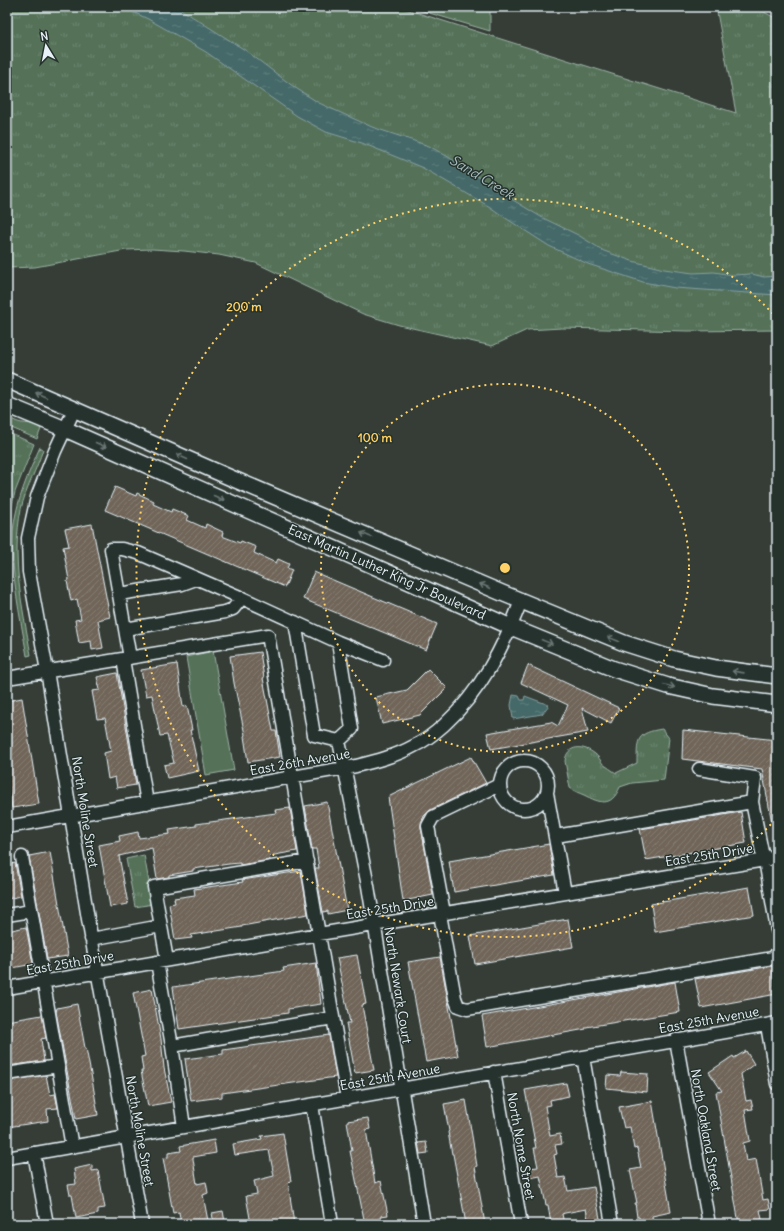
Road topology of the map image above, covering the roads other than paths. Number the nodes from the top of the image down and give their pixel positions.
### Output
1 (7, 380) edge
2 (7, 405) edge
3 (74, 410) junction
4 (65, 429) junction
5 (196, 579) junction
6 (119, 594) junction
7 (242, 598) junction
8 (521, 601) junction
9 (295, 622) junction
10 (511, 627) junction
11 (125, 629) junction
12 (338, 642) junction
13 (127, 658) junction
14 (383, 660) dead end
15 (47, 671) junction
16 (777, 676) edge
17 (7, 678) edge
18 (777, 704) edge
19 (339, 741) junction
20 (345, 768) junction
21 (699, 769) dead end
22 (292, 777) junction
23 (500, 785) junction
24 (547, 794) junction
25 (752, 802) junction
26 (147, 803) junction
27 (71, 816) junction
28 (7, 827) edge
29 (556, 836) junction
30 (22, 857) dead end
31 (770, 859) edge
32 (307, 861) junction
33 (565, 893) junction
34 (31, 910) junction
35 (442, 913) junction
36 (7, 915) edge
37 (374, 924) junction
38 (161, 926) junction
39 (777, 930) edge
40 (319, 934) junction
41 (92, 939) junction
42 (777, 953) edge
43 (162, 961) junction
44 (98, 972) junction
45 (43, 982) junction
46 (7, 988) edge
47 (333, 1018) junction
48 (772, 1024) edge
49 (676, 1040) junction
50 (172, 1046) junction
51 (583, 1057) junction
52 (58, 1066) junction
53 (494, 1072) junction
54 (7, 1074) edge
55 (777, 1084) edge
56 (401, 1089) junction
57 (347, 1098) junction
58 (312, 1105) junction
59 (184, 1127) junction
60 (127, 1137) junction
61 (72, 1147) junction
62 (34, 1153) junction
63 (7, 1158) edge
64 (47, 1224) edge
65 (142, 1224) edge
66 (332, 1224) edge
67 (424, 1224) edge
68 (521, 1224) edge
69 (612, 1224) edge
70 (709, 1224) edge

3 -> 1 main road, East Martin Luther King Jr Boulevard
2 - 4 main road, East Martin Luther King Jr Boulevard
3 - 4 street, North Moline Street
8 -> 3 main road, East Martin Luther King Jr Boulevard
4 -> 10 main road, East Martin Luther King Jr Boulevard
4 - 15 street, North Moline Street
5 - 6 street
5 - 6 street
5 - 7 street
6 - 11 street
7 - 9 street
7 - 11 street
8 - 10 street, East 26th Avenue
16 -> 8 main road, East Martin Luther King Jr Boulevard
9 - 12 street
9 - 19 street
10 -> 18 main road, East Martin Luther King Jr Boulevard
10 - 20 street, East 26th Avenue
11 - 13 street
12 - 14 street
12 - 19 street
13 - 15 street
13 - 22 street
13 - 26 street
15 - 17 street
15 - 27 street, North Moline Street
19 - 20 street, North Newark Court
20 - 22 street, East 26th Avenue
20 - 37 street, North Newark Court
21 - 25 street
22 - 26 street, East 26th Avenue
22 - 32 street
23 - 24 street
23 - 24 street
23 - 35 street
24 - 29 street
25 - 29 street
25 - 31 street
26 - 27 street, East 26th Avenue
27 - 28 street, East 26th Avenue
27 - 41 street, North Moline Street
29 - 33 street
30 - 34 street
31 - 33 street, East 25th Drive
31 - 39 street
32 - 38 street
32 - 40 street
33 - 35 street, East 25th Drive
34 - 36 street
34 - 45 street
35 - 37 street, East 25th Drive
35 - 42 street
37 - 40 street, East 25th Drive
37 - 56 street, North Newark Court
38 - 41 street
38 - 43 street
40 - 43 street, East 25th Drive
40 - 47 street
41 - 44 street, North Moline Street
43 - 44 street, East 25th Drive
43 - 50 street
44 - 45 street, East 25th Drive
44 - 60 street, North Moline Street
45 - 46 street, East 25th Drive
45 - 52 street
47 - 50 street
47 - 57 street
48 - 49 street, East 25th Avenue
48 - 55 street
49 - 51 street, East 25th Avenue
49 - 70 street, North Oakland Street
50 - 59 street
51 - 53 street, East 25th Avenue
51 - 69 street
52 - 54 street
52 - 61 street
53 - 56 street, East 25th Avenue
53 - 68 street, North Nome Street
56 - 57 street, East 25th Avenue
56 - 67 street, North Newark Court
57 - 58 street, East 25th Avenue
58 - 59 street, East 25th Avenue
58 - 66 street
59 - 60 street, East 25th Avenue
60 - 61 street, East 25th Avenue
60 - 65 street, North Moline Street
61 - 62 street, East 25th Avenue
62 - 63 street, East 25th Avenue
62 - 64 street

